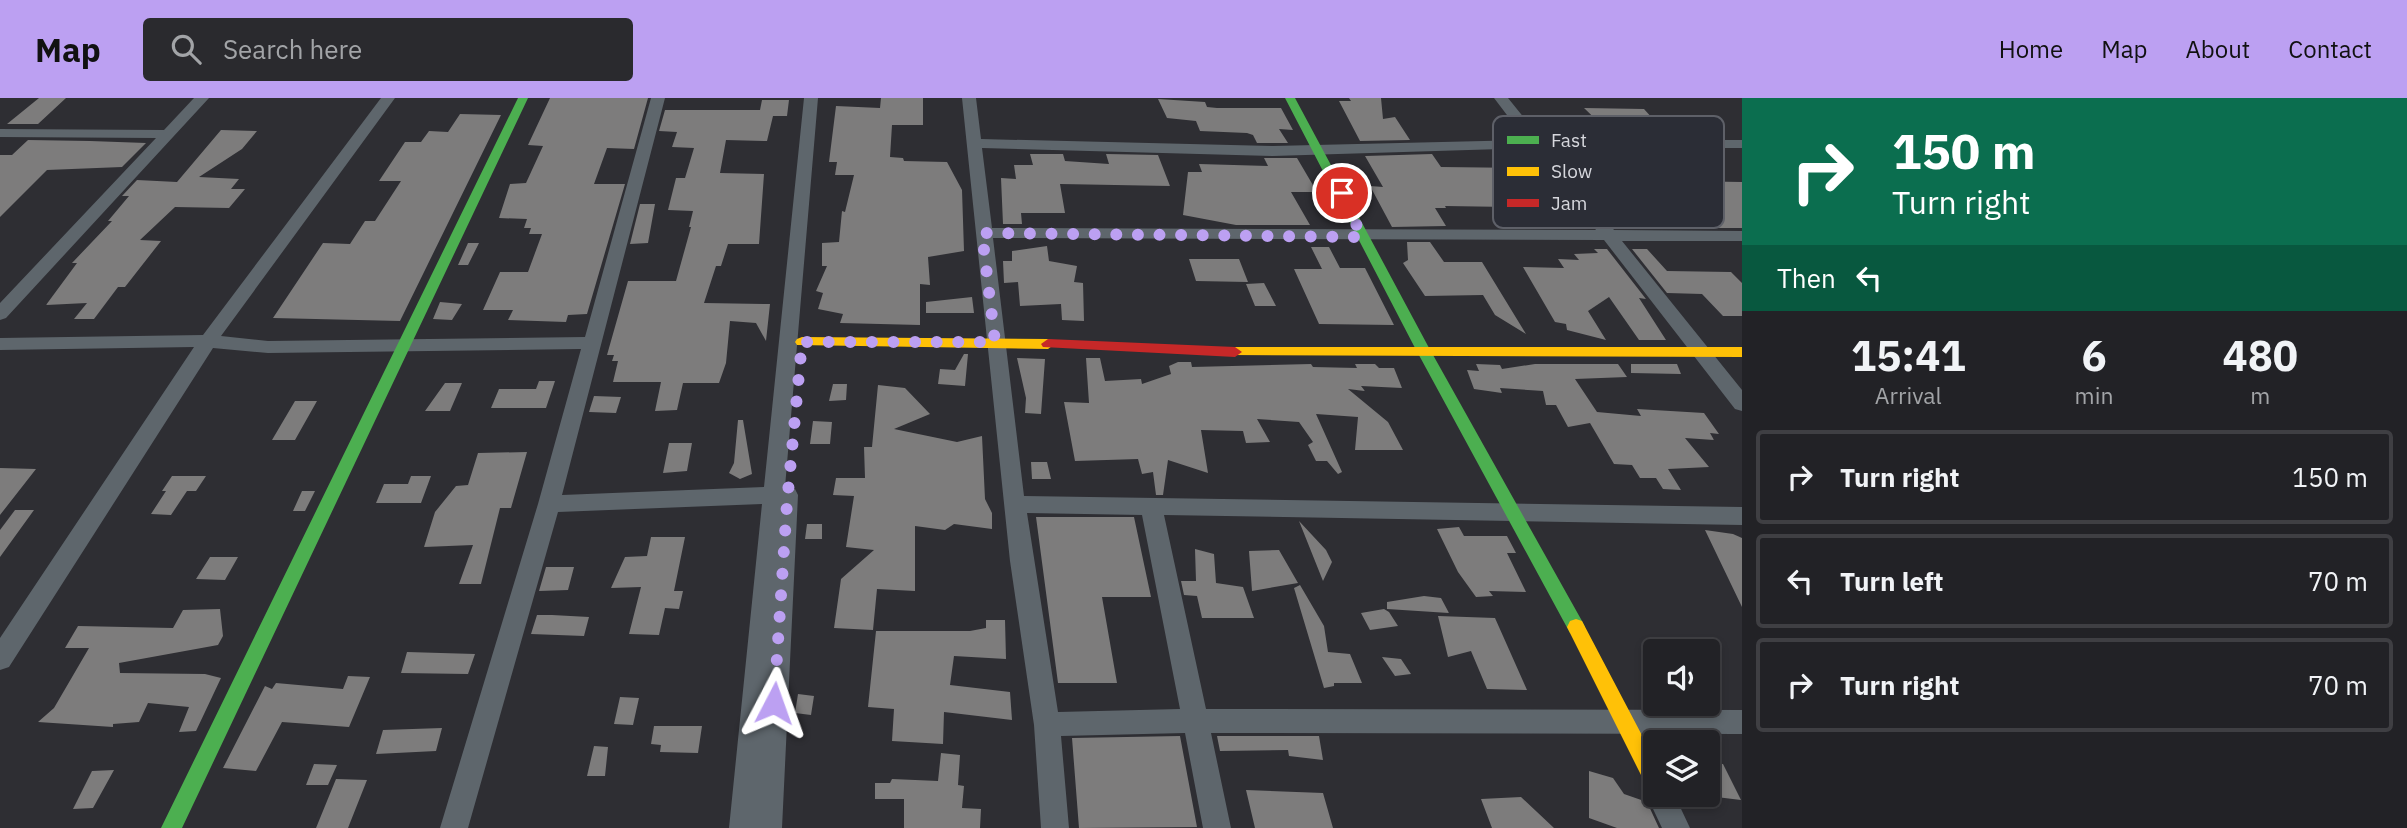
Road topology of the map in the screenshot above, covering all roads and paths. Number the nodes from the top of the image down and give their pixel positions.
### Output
1 (202, 98) edge
2 (388, 98) edge
3 (523, 98) edge
4 (659, 98) edge
5 (811, 98) edge
6 (822, 98) edge
7 (969, 98) edge
8 (1290, 98) edge
9 (1501, 98) edge
10 (1514, 116) edge
11 (0, 133) edge
12 (168, 134) junction
13 (972, 142) junction
14 (1724, 144) edge
15 (1742, 144) edge
16 (1493, 145) edge
17 (1321, 150) junction
18 (1602, 228) edge
19 (982, 233) junction
20 (1608, 235) junction
21 (1742, 236) edge
22 (1362, 237) junction
23 (0, 314) edge
24 (208, 341) junction
25 (802, 342) junction
26 (995, 342) junction
27 (591, 343) junction
28 (0, 344) edge
29 (406, 346) junction
30 (1424, 351) junction
31 (1702, 352) junction
32 (1742, 352) edge
33 (1742, 404) edge
34 (773, 495) junction
35 (550, 504) junction
36 (1016, 505) junction
37 (1152, 508) junction
38 (1515, 513) junction
39 (1742, 516) edge
40 (0, 659) edge
41 (1195, 721) junction
42 (1625, 721) junction
43 (1742, 722) edge
44 (1047, 724) junction
45 (1643, 758) edge
46 (1666, 807) edge
47 (171, 828) edge
48 (454, 828) edge
49 (743, 828) edge
50 (768, 828) edge
51 (1055, 828) edge
52 (1217, 828) edge
53 (1676, 828) edge

1 - 12 street
2 - 24 street
3 - 29 street
4 - 27 street
5 - 34 street
6 - 25 street
7 - 13 street
8 - 17 street
9 - 10 street
11 - 12 street
12 - 23 street
13 - 17 street
13 - 19 street
14 - 15 street
16 - 17 street
17 - 22 street
18 - 20 street
19 - 22 street
19 - 26 street
20 - 21 street
20 - 22 street
20 - 31 street
22 - 30 street
24 - 28 street
24 - 29 street
24 - 40 street
25 - 26 street
25 - 50 street
26 - 30 street
26 - 36 street
27 - 29 street
27 - 35 street
29 - 47 street
30 - 31 street
30 - 38 street
31 - 32 street
31 - 33 street
34 - 35 street
34 - 49 street
35 - 48 street
36 - 37 street
36 - 44 street
37 - 38 street
37 - 41 street
38 - 39 street
38 - 42 street
41 - 42 street
41 - 44 street
41 - 52 street
42 - 43 street
42 - 45 street
44 - 51 street
46 - 53 street

